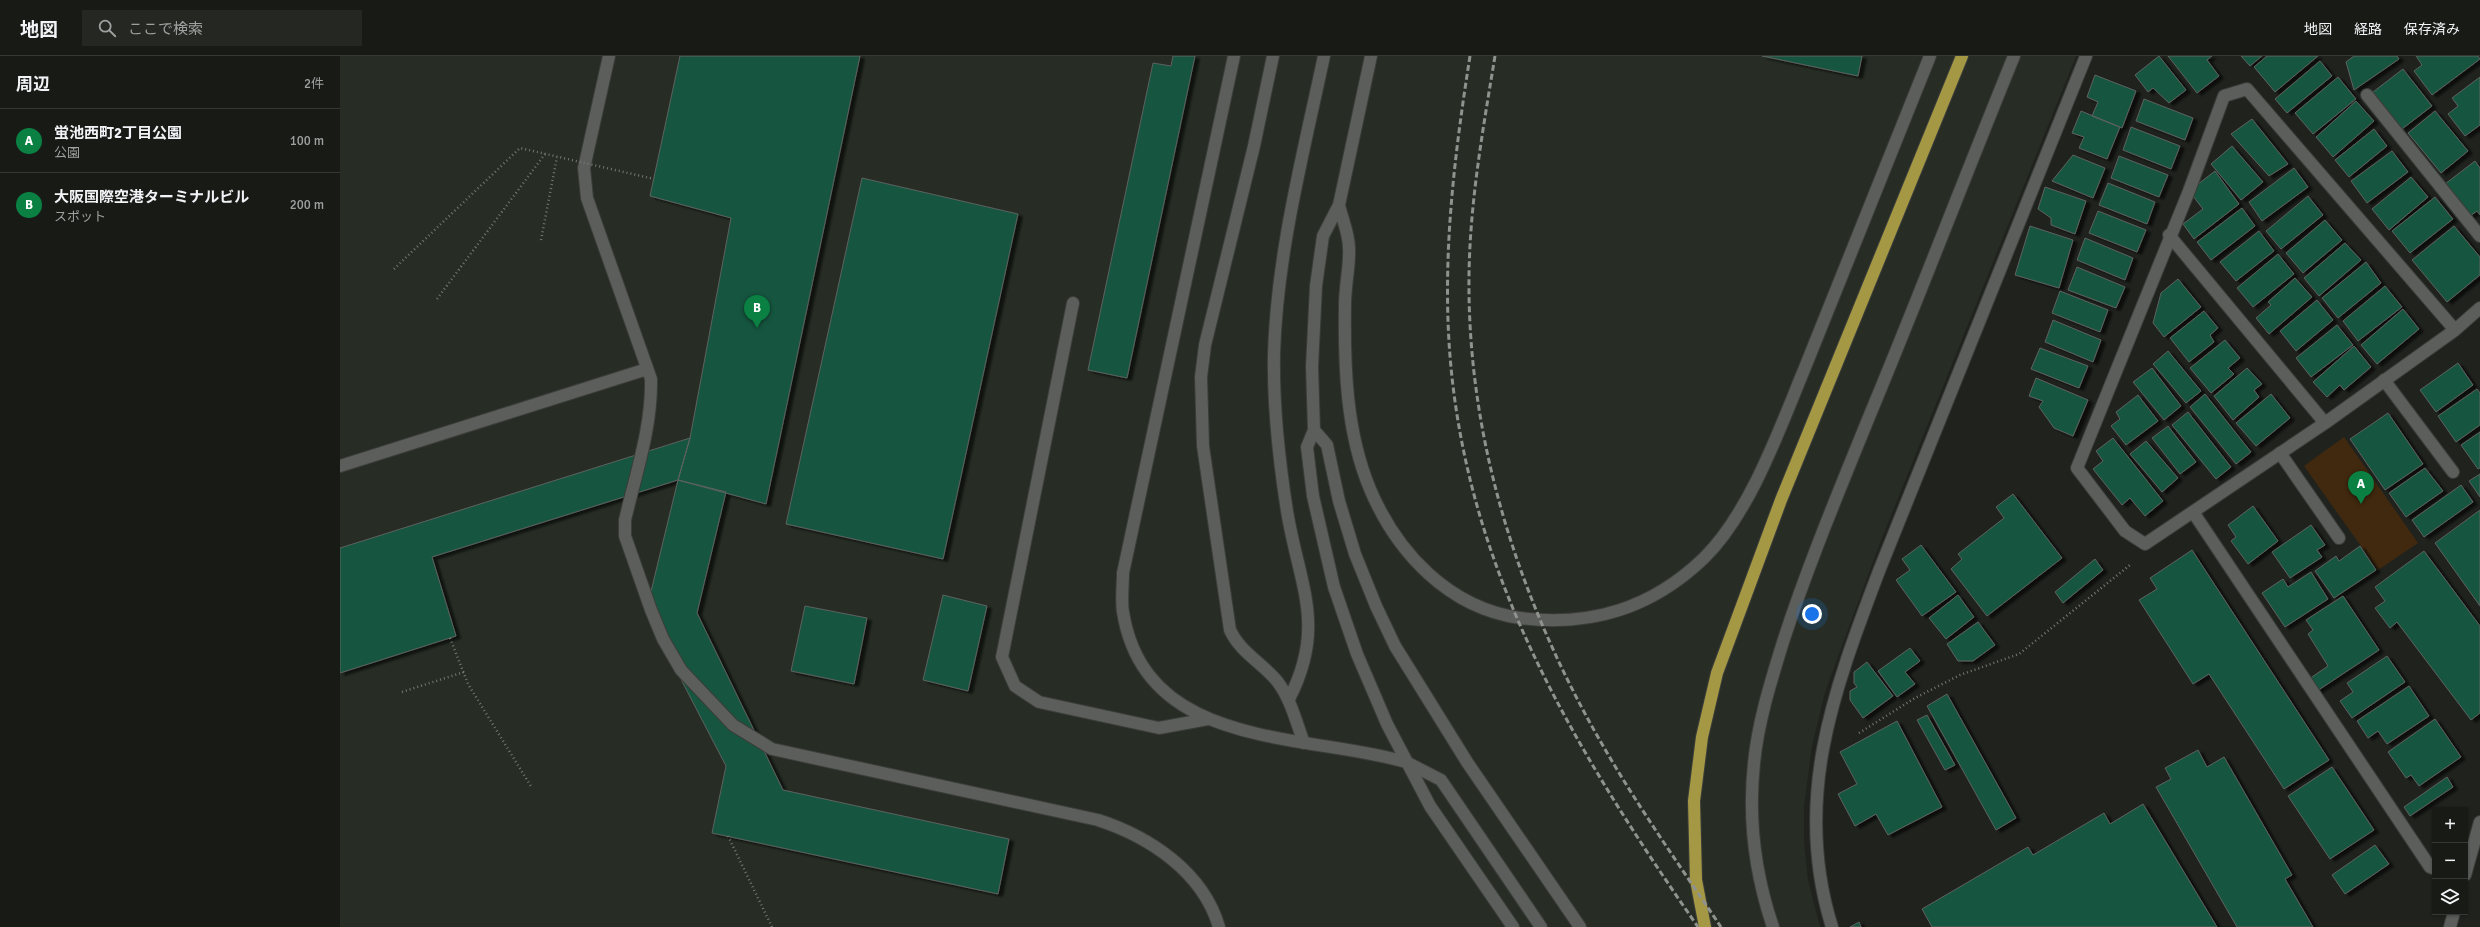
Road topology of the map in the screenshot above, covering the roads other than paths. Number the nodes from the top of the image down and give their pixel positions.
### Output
1 (609, 56) edge
2 (1234, 56) edge
3 (1273, 56) edge
4 (1324, 56) edge
5 (1371, 56) edge
6 (1930, 56) edge
7 (1962, 56) edge
8 (2014, 56) edge
9 (2086, 56) edge
10 (2367, 95) dead end
11 (1339, 205) junction
12 (2169, 235) junction
13 (2480, 236) edge
14 (1073, 303) dead end
15 (2480, 308) edge
16 (2455, 330) junction
17 (647, 369) junction
18 (2384, 380) junction
19 (2324, 424) junction
20 (1314, 430) junction
21 (2280, 453) junction
22 (340, 466) edge
23 (2453, 472) dead end
24 (2193, 512) junction
25 (2339, 538) dead end
26 (1289, 699) junction
27 (1208, 719) junction
28 (1304, 743) junction
29 (1406, 762) junction
30 (2480, 822) edge
31 (2468, 864) edge
32 (2432, 868) edge
33 (2453, 915) edge
34 (1219, 927) edge
35 (1513, 927) edge
36 (1541, 927) edge
37 (1580, 927) edge
38 (1706, 927) edge
39 (1773, 927) edge
40 (1832, 927) edge
41 (2450, 927) edge

1 - 17 street
2 - 27 street
3 - 26 street
4 - 26 street
5 - 11 street
6 - 11 street
7 - 38 highway
8 - 39 street
9 - 40 street
10 - 13 street
11 - 20 street
12 - 16 street
12 - 19 street
12 - 24 street
14 - 27 street
15 - 16 street
16 - 18 street
17 - 22 street
17 - 34 street
18 - 19 street
18 - 23 street
19 - 21 street
20 - 29 street
20 - 37 street
21 - 24 street
21 - 25 street
24 - 32 street
26 - 28 street
27 - 28 street
28 - 29 street
29 - 35 street
29 - 36 street
30 - 31 street
33 - 41 street

